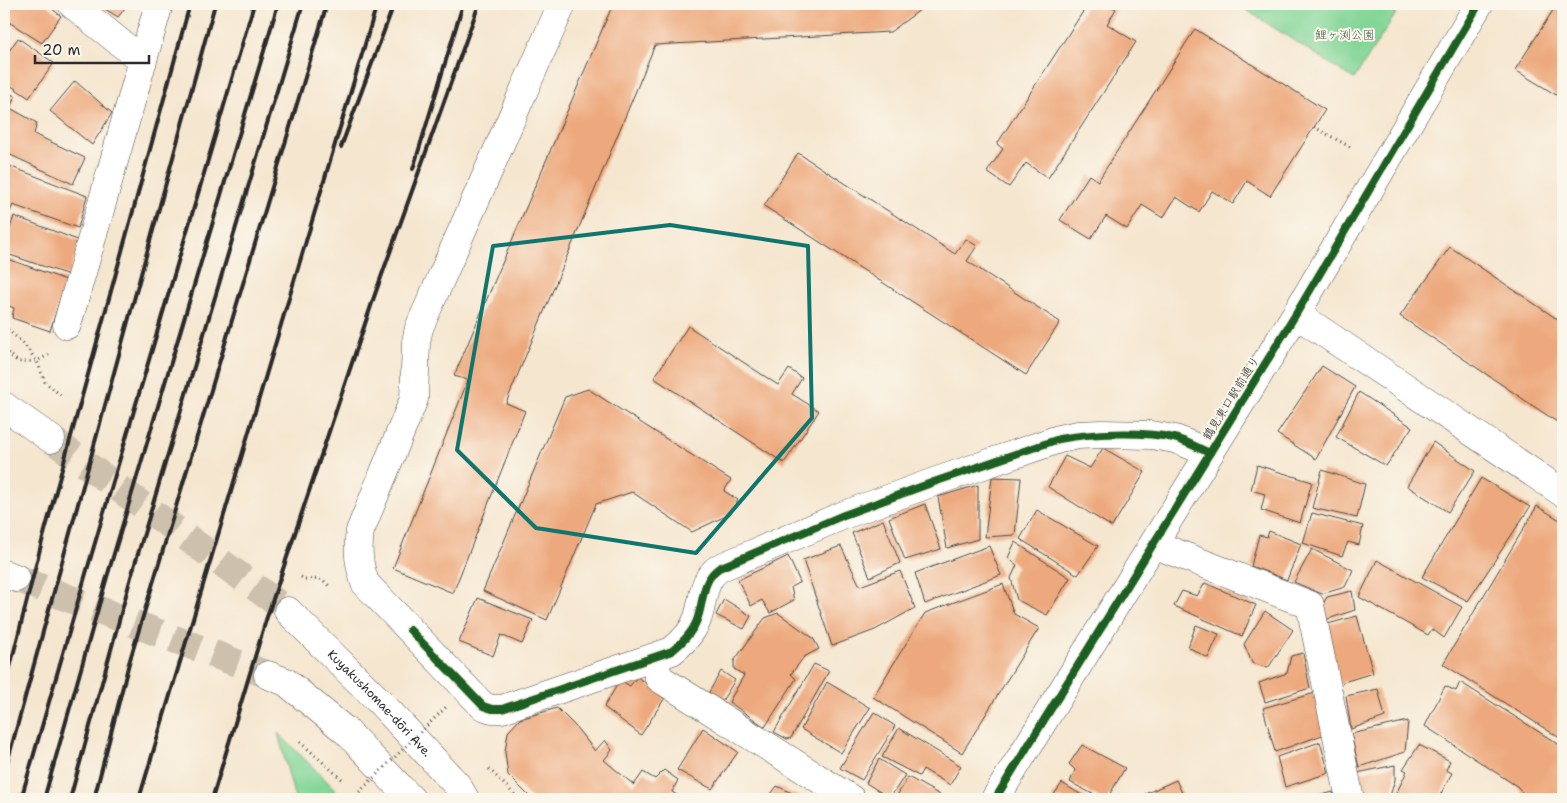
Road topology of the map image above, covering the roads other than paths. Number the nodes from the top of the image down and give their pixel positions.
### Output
1 (72, 4) edge
2 (159, 4) edge
3 (562, 4) edge
4 (1479, 4) edge
5 (144, 61) junction
6 (1296, 314) junction
7 (67, 325) dead end
8 (4, 406) edge
9 (51, 439) tunnel mouth
10 (1210, 453) junction
11 (1563, 493) edge
12 (1153, 544) junction
13 (288, 611) tunnel mouth
14 (653, 658) junction
15 (268, 675) tunnel mouth
16 (411, 799) edge
17 (465, 799) edge
18 (851, 799) edge
19 (995, 799) edge
20 (1350, 799) edge

1 - 5 street
2 - 5 street
3 - 14 street
4 - 6 street, 鶴見東口駅前通り
5 - 7 street
6 - 10 street, 鶴見東口駅前通り
6 - 11 street
8 - 9 street
10 - 12 street, 鶴見東口駅前通り
10 - 14 street
12 - 19 street, 鶴見東口駅前通り
12 - 20 street
13 - 17 street, Kuyakushomae-dōri Ave.
14 - 18 street
15 - 16 street

